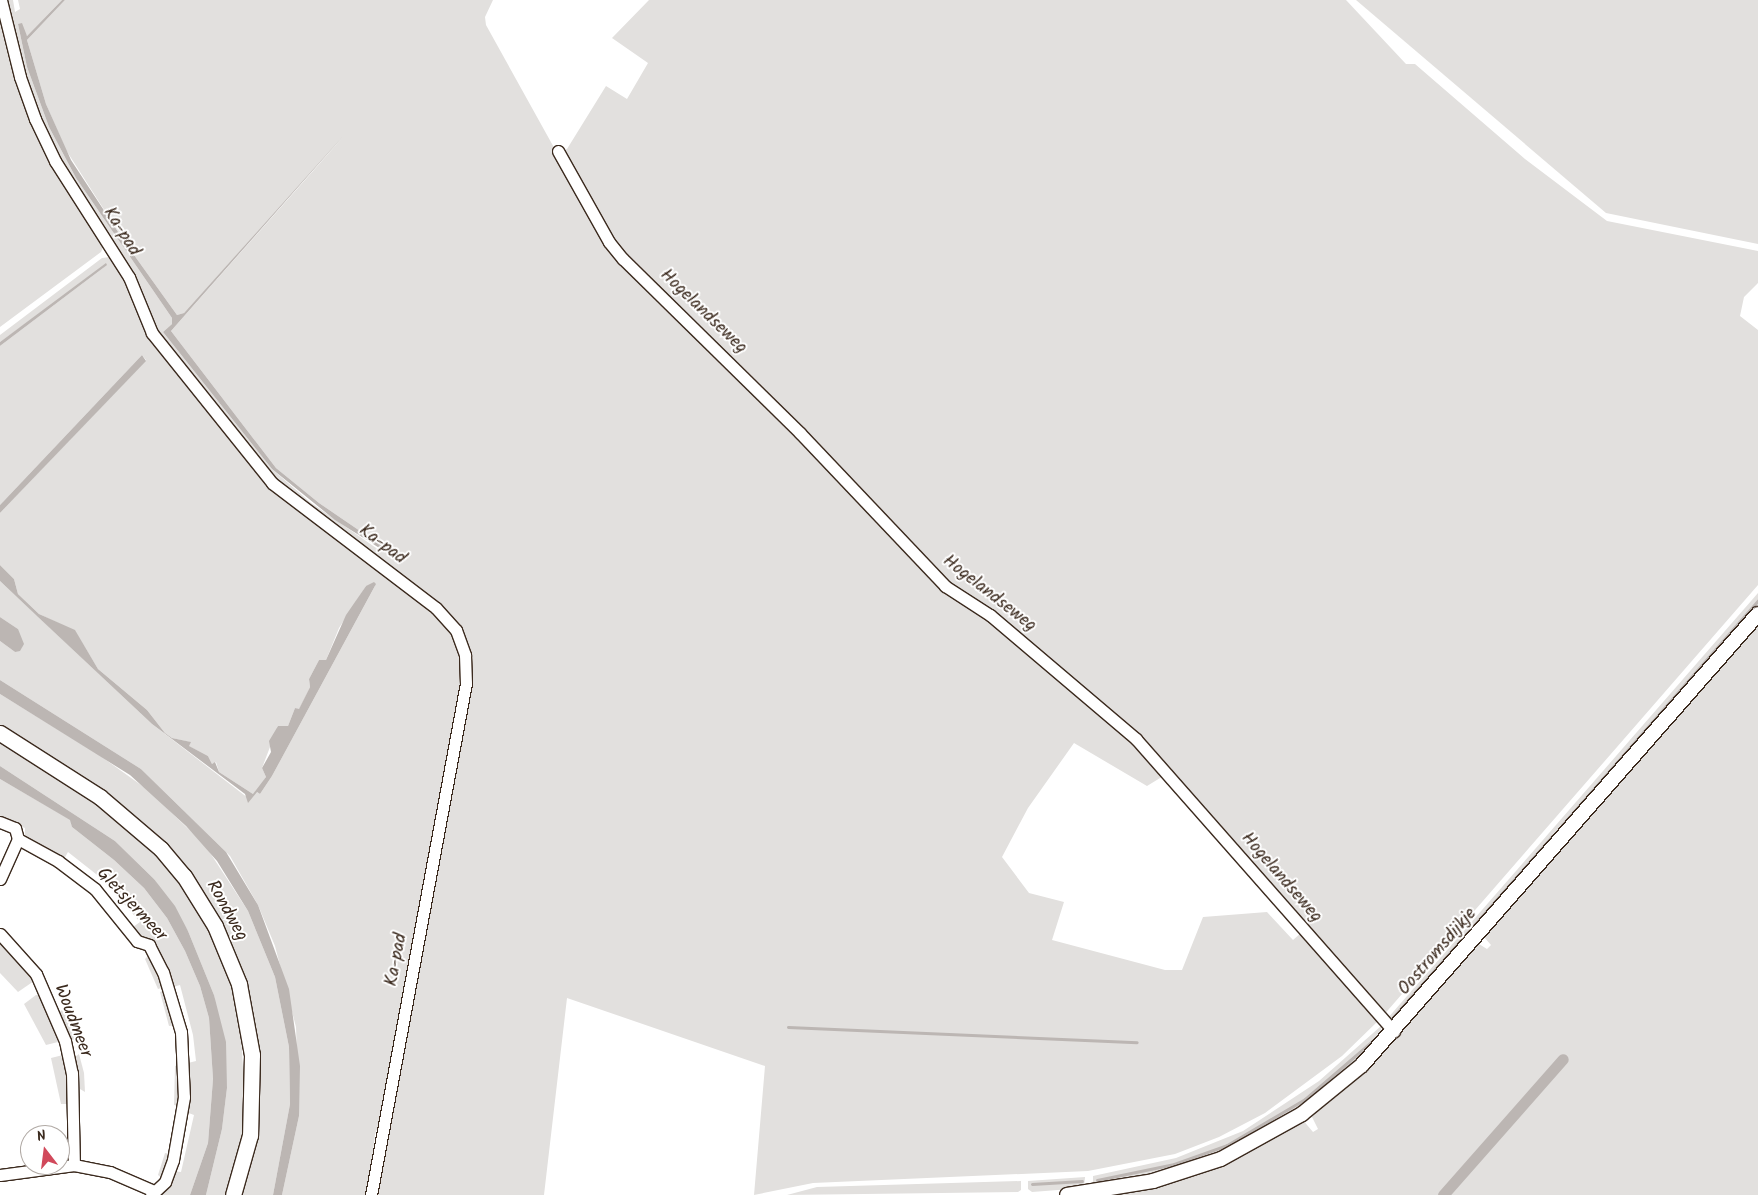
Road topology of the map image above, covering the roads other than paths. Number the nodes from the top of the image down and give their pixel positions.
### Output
1 (1, 0) edge
2 (558, 151) dead end
3 (1758, 614) edge
4 (0, 734) edge
5 (0, 822) edge
6 (18, 839) junction
7 (0, 879) edge
8 (0, 934) edge
9 (1394, 1032) junction
10 (74, 1165) junction
11 (0, 1175) edge
12 (153, 1193) edge
13 (233, 1195) edge
14 (371, 1195) edge
15 (1067, 1195) edge

1 - 14 street, Ka-pad
2 - 9 street, Hogelandseweg
3 - 9 street, Oostromsdijkje
4 - 13 main road, Rondweg
5 - 6 street, Gletsjermeer
6 - 7 street
6 - 12 street, Gletsjermeer
8 - 10 street, Woudmeer
9 - 15 street, Oostromsdijkje
10 - 11 street
10 - 12 street

